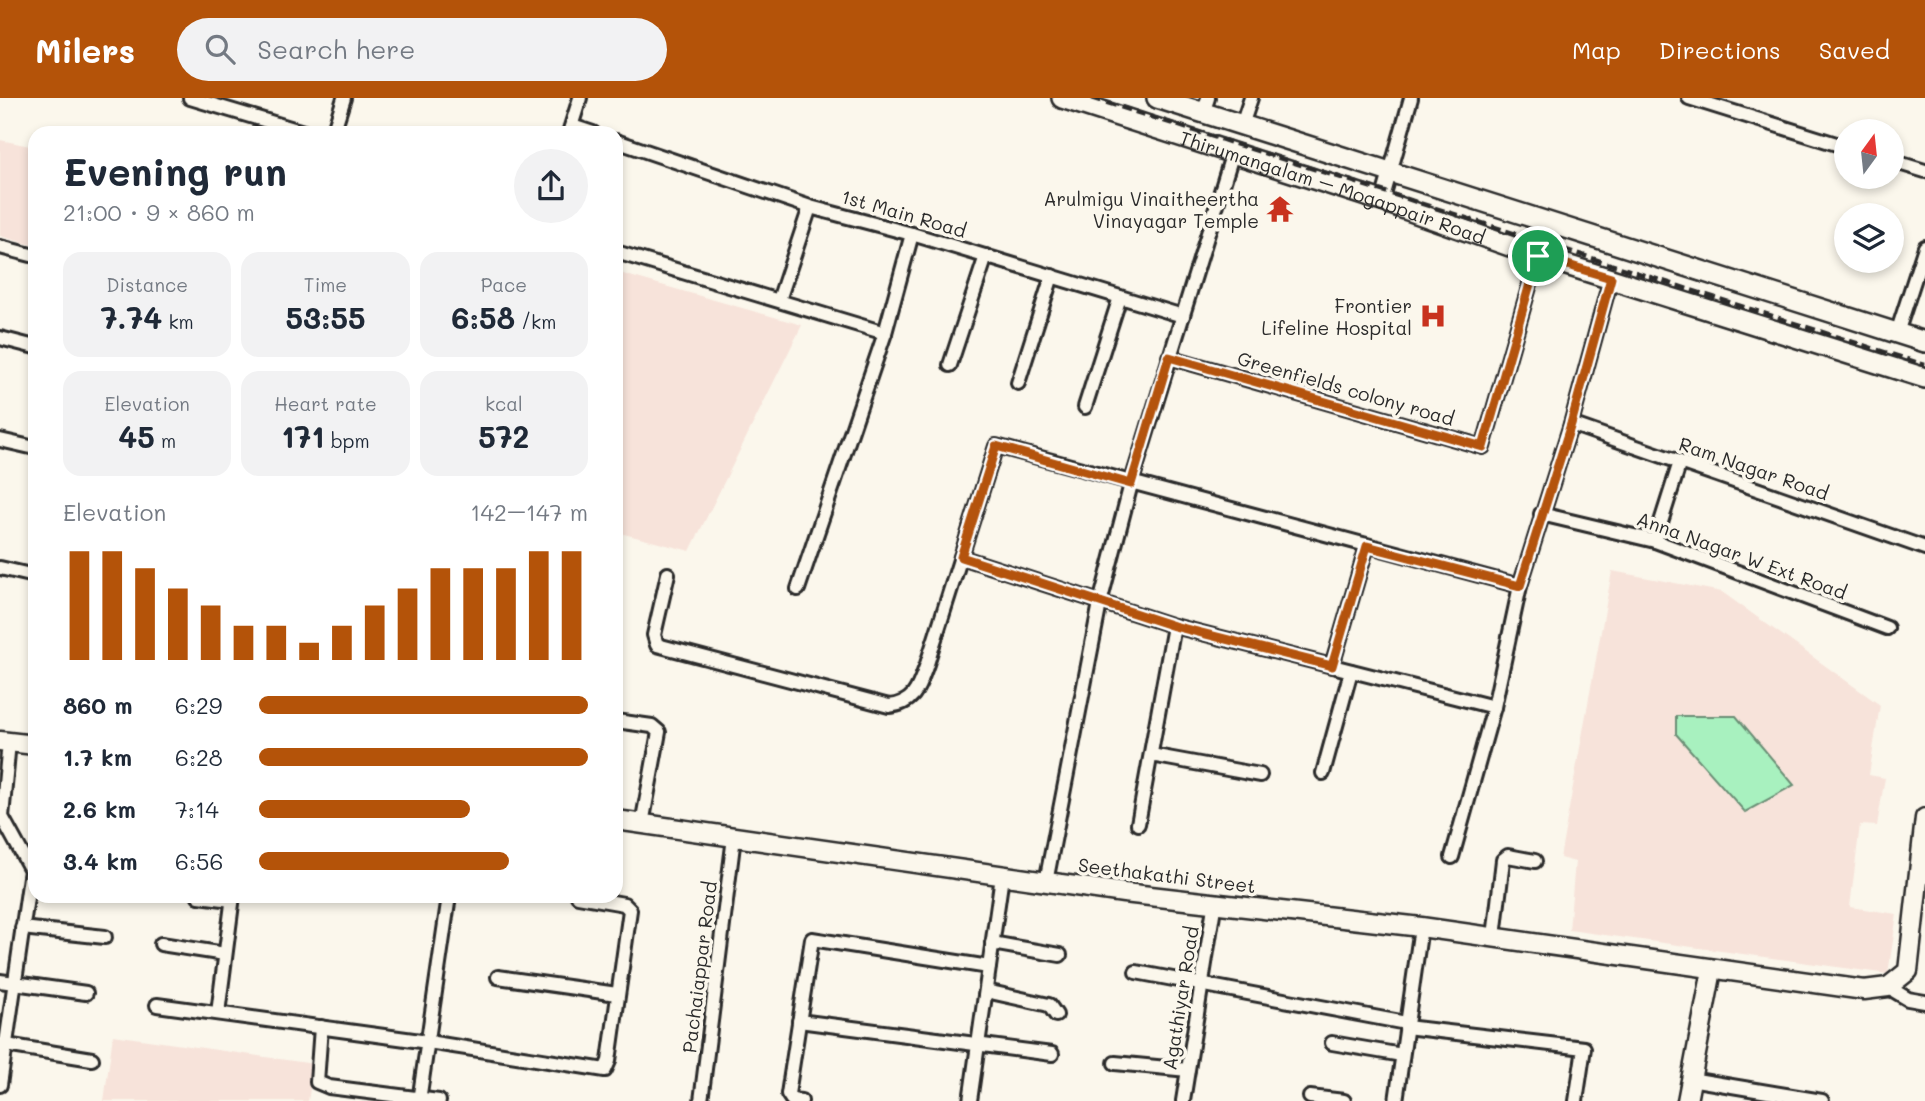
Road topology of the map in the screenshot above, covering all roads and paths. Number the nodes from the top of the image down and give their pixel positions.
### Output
1 (190, 98) edge
2 (344, 98) edge
3 (580, 98) edge
4 (1062, 98) edge
5 (1157, 98) edge
6 (1251, 98) edge
7 (1411, 98) edge
8 (1689, 98) edge
9 (1206, 105) edge
10 (1242, 125) junction
11 (284, 126) edge
12 (335, 126) edge
13 (571, 126) edge
14 (623, 143) edge
15 (1834, 143) edge
16 (1233, 152) junction
17 (1904, 165) edge
18 (1925, 171) edge
19 (1389, 172) junction
20 (1382, 201) junction
21 (810, 207) junction
22 (912, 234) junction
23 (0, 247) edge
24 (1925, 247) edge
25 (623, 254) edge
26 (28, 255) edge
27 (986, 256) junction
28 (1538, 256) junction
29 (1052, 276) junction
30 (1611, 278) junction
31 (1119, 297) junction
32 (779, 300) junction
33 (1183, 316) junction
34 (884, 333) junction
35 (1897, 333) junction
36 (0, 338) edge
37 (1925, 342) edge
38 (28, 345) edge
39 (1169, 357) junction
40 (950, 365) dead end
41 (1925, 377) edge
42 (1018, 383) dead end
43 (1085, 407) dead end
44 (1571, 424) junction
45 (0, 440) edge
46 (28, 446) edge
47 (1680, 462) junction
48 (1131, 484) junction
49 (1541, 514) junction
50 (1655, 541) junction
51 (1367, 546) junction
52 (1925, 548) edge
53 (961, 557) junction
54 (0, 568) edge
55 (28, 574) edge
56 (668, 574) dead end
57 (1520, 586) junction
58 (798, 589) dead end
59 (1100, 603) junction
60 (1174, 626) junction
61 (1887, 628) dead end
62 (1332, 666) junction
63 (1350, 671) junction
64 (1494, 707) junction
65 (623, 722) edge
66 (4, 741) edge
67 (28, 744) edge
68 (1151, 755) junction
69 (1323, 773) dead end
70 (1260, 775) dead end
71 (1925, 818) edge
72 (623, 821) edge
73 (642, 824) junction
74 (1138, 824) dead end
75 (734, 837) junction
76 (1452, 857) dead end
77 (28, 861) edge
78 (1535, 861) dead end
79 (1002, 876) junction
80 (1046, 882) junction
81 (28, 896) edge
82 (1215, 901) junction
83 (231, 903) edge
84 (448, 903) edge
85 (618, 903) edge
86 (1421, 927) junction
87 (22, 928) junction
88 (105, 937) dead end
89 (1494, 937) junction
90 (992, 943) junction
91 (161, 944) dead end
92 (225, 954) junction
93 (1060, 955) dead end
94 (989, 967) junction
95 (1712, 970) junction
96 (1136, 972) dead end
97 (498, 977) dead end
98 (0, 981) edge
99 (15, 983) junction
100 (1202, 985) junction
101 (1888, 987) junction
102 (986, 990) junction
103 (86, 993) dead end
104 (617, 993) junction
105 (1925, 1002) edge
106 (158, 1005) dead end
107 (218, 1013) junction
108 (1056, 1015) dead end
109 (800, 1021) junction
110 (1406, 1025) junction
111 (321, 1027) junction
112 (428, 1042) junction
113 (1332, 1043) dead end
114 (3, 1044) edge
115 (978, 1045) junction
116 (1052, 1054) dead end
117 (1402, 1055) junction
118 (92, 1059) dead end
119 (1115, 1063) dead end
120 (1188, 1070) junction
121 (1690, 1079) junction
122 (0, 1085) edge
123 (1310, 1097) dead end
124 (1772, 1098) edge
125 (419, 1100) edge
126 (439, 1101) edge
127 (701, 1101) edge
128 (802, 1101) edge
129 (970, 1101) edge
130 (1183, 1101) edge
131 (1344, 1101) edge
132 (1396, 1101) edge
133 (1576, 1101) edge
134 (1687, 1101) edge
135 (1822, 1101) edge

1 - 11 street
2 - 12 street
3 - 13 street
4 - 16 main road, Thirumangalam – Mogappair Road
5 - 9 main road, Thirumangalam – Mogappair Road
6 - 10 street
7 - 19 street
8 - 15 street
9 - 10 main road, Thirumangalam – Mogappair Road
10 - 19 main road, Thirumangalam – Mogappair Road
14 - 21 street, 1st Main Road
16 - 20 main road, Thirumangalam – Mogappair Road
16 - 33 street
17 - 18 street
19 - 20 street
19 - 35 main road, Thirumangalam – Mogappair Road
20 - 28 main road, Thirumangalam – Mogappair Road
21 - 22 street, 1st Main Road
21 - 32 street
22 - 27 street, 1st Main Road
22 - 34 street
23 - 26 street
24 - 35 street
25 - 32 street
27 - 29 street, 1st Main Road
27 - 40 street
28 - 30 main road, Thirumangalam – Mogappair Road
28 - 39 street, Greenfields colony road
29 - 31 street, 1st Main Road
29 - 42 street
30 - 41 main road, Thirumangalam – Mogappair Road
30 - 44 street
31 - 33 street, 1st Main Road
31 - 43 street
32 - 34 street
33 - 39 street
34 - 58 street
35 - 37 main road, Thirumangalam – Mogappair Road
36 - 38 street
39 - 48 street
44 - 47 street, Ram Nagar Road
44 - 49 street
45 - 46 street
47 - 50 street
47 - 52 street, Ram Nagar Road
48 - 51 street
48 - 53 street
48 - 59 street
49 - 50 street, Anna Nagar W Ext Road
49 - 57 street
50 - 61 street, Anna Nagar W Ext Road
51 - 57 street
51 - 62 street
53 - 56 street
53 - 59 street
54 - 55 street
57 - 64 street
59 - 60 street
59 - 80 street
60 - 62 street
60 - 68 street
62 - 63 street
63 - 64 street
63 - 69 street
64 - 76 street
65 - 73 street
66 - 67 street
66 - 77 street
68 - 70 street
68 - 74 street
71 - 101 street
72 - 73 street, Seethakathi Street
73 - 75 street, Seethakathi Street
75 - 79 street, Seethakathi Street
75 - 127 street, Pachaiappar Road
78 - 89 street
79 - 80 street, Seethakathi Street
79 - 90 street
80 - 82 street, Seethakathi Street
81 - 87 street
82 - 86 street, Seethakathi Street
82 - 100 street, Agathiyar Road
83 - 92 street
84 - 112 street
85 - 104 street
86 - 89 street, Seethakathi Street
86 - 110 street
87 - 88 street
87 - 99 street
89 - 95 street, Seethakathi Street
90 - 93 street
90 - 94 street
91 - 92 street
92 - 107 street
94 - 102 street
94 - 109 street
95 - 101 street, Seethakathi Street
95 - 121 street
96 - 100 street
97 - 104 street
98 - 99 street
99 - 103 street
99 - 114 street
100 - 110 street
100 - 120 street, Agathiyar Road
101 - 105 street
102 - 108 street
102 - 115 street
104 - 112 street
106 - 107 street
107 - 111 street
109 - 115 street
109 - 128 street
110 - 117 street
110 - 133 street
111 - 112 street
111 - 125 street
112 - 125 street
113 - 117 street
114 - 118 street
114 - 122 street
115 - 116 street
115 - 129 street
117 - 132 street
119 - 120 street
120 - 130 street, Agathiyar Road
121 - 124 street
121 - 134 street
123 - 131 street
124 - 135 street
125 - 126 street

